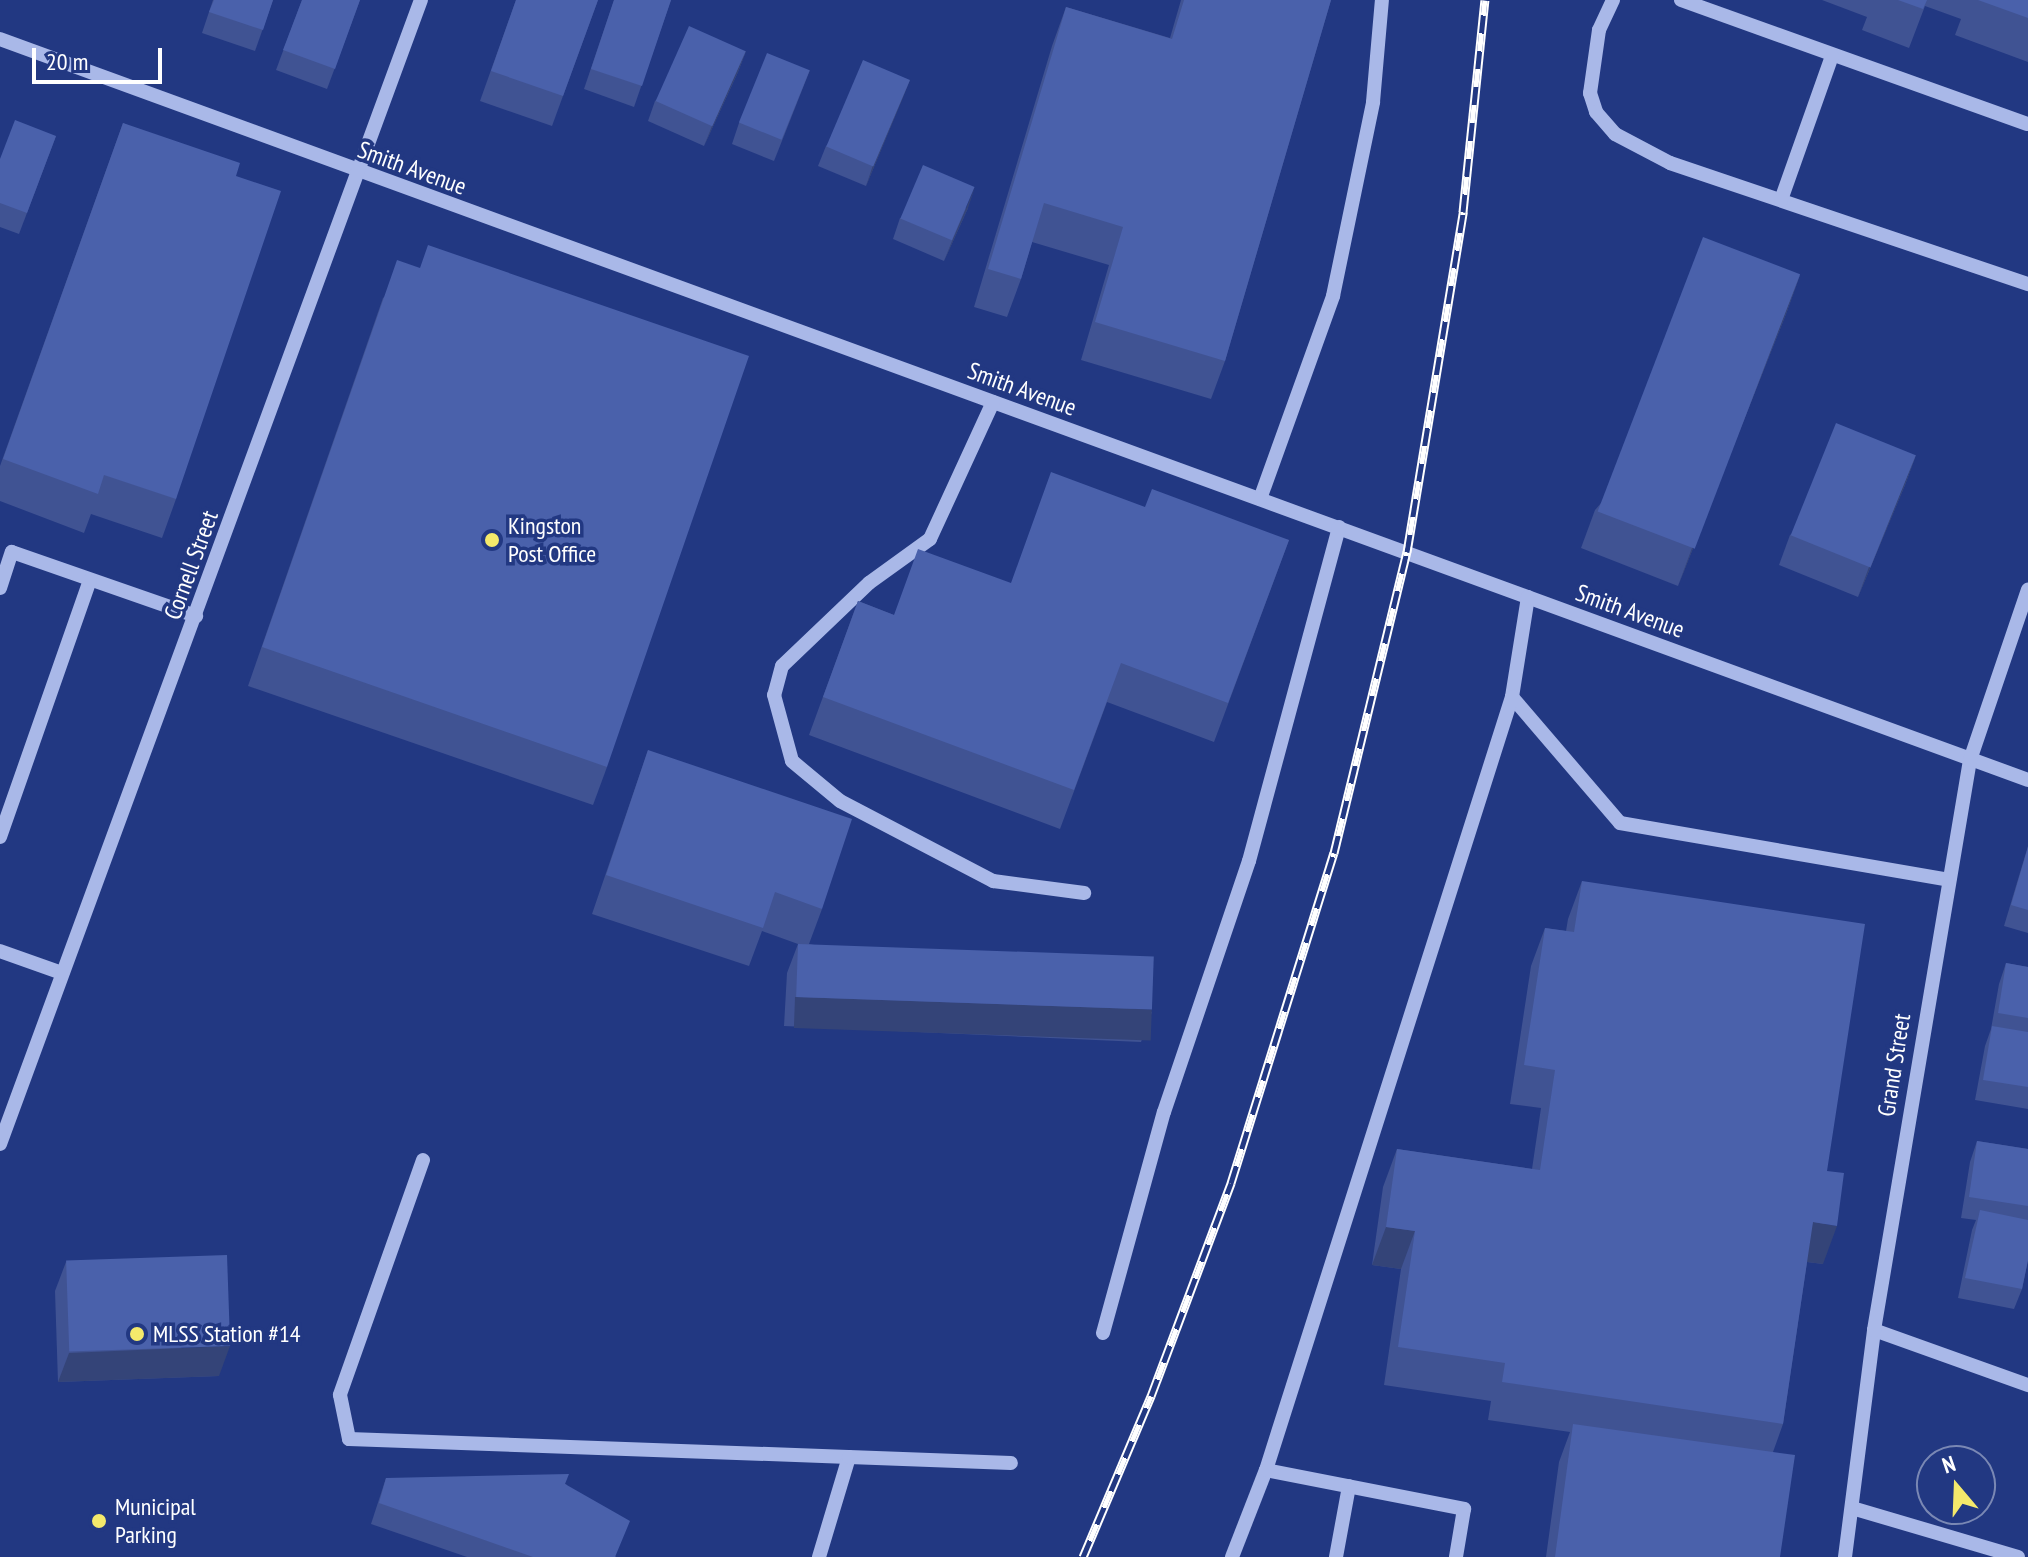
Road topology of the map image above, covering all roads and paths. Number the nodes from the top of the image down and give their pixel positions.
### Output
1 (421, 0) edge
2 (1382, 0) edge
3 (1613, 0) edge
4 (1681, 0) edge
5 (0, 39) edge
6 (1832, 56) junction
7 (2028, 124) edge
8 (359, 172) junction
9 (1781, 200) junction
10 (2028, 284) edge
11 (993, 402) junction
12 (1260, 499) junction
13 (1339, 527) junction
14 (90, 580) junction
15 (0, 588) edge
16 (2028, 590) edge
17 (1528, 597) junction
18 (196, 616) junction
19 (1512, 697) junction
20 (1970, 760) junction
21 (2028, 780) edge
22 (0, 837) edge
23 (1949, 880) junction
24 (1084, 893) dead end
25 (0, 951) edge
26 (62, 973) junction
27 (0, 1144) edge
28 (423, 1160) dead end
29 (1874, 1330) junction
30 (1103, 1333) dead end
31 (2028, 1385) edge
32 (849, 1457) junction
33 (1011, 1463) dead end
34 (1266, 1470) junction
35 (1349, 1486) junction
36 (1852, 1508) junction
37 (819, 1557) edge
38 (1232, 1557) edge
39 (1336, 1557) edge
40 (1456, 1557) edge
41 (1845, 1557) edge
42 (2018, 1557) edge

1 - 8 street, Cornell Street
2 - 12 street
3 - 9 street
4 - 6 street
5 - 8 street, Smith Avenue
6 - 7 street
6 - 9 street
8 - 11 street, Smith Avenue
8 - 18 street, Cornell Street
9 - 10 street
11 - 12 street, Smith Avenue
11 - 24 street
12 - 13 street, Smith Avenue
13 - 17 street, Smith Avenue
13 - 30 street
14 - 15 street
14 - 18 street
14 - 22 street
16 - 20 street, Grand Street
17 - 19 street
17 - 20 street, Smith Avenue
18 - 26 street, Cornell Street
19 - 23 street
19 - 34 street
20 - 21 street, Smith Avenue
20 - 23 street, Grand Street
23 - 29 street, Grand Street
25 - 26 street
26 - 27 street, Cornell Street
28 - 32 street
29 - 31 street
29 - 36 street, Grand Street
32 - 33 street
32 - 37 street
34 - 35 street
34 - 38 street
35 - 39 street
35 - 40 street
36 - 41 street, Grand Street
36 - 42 street

